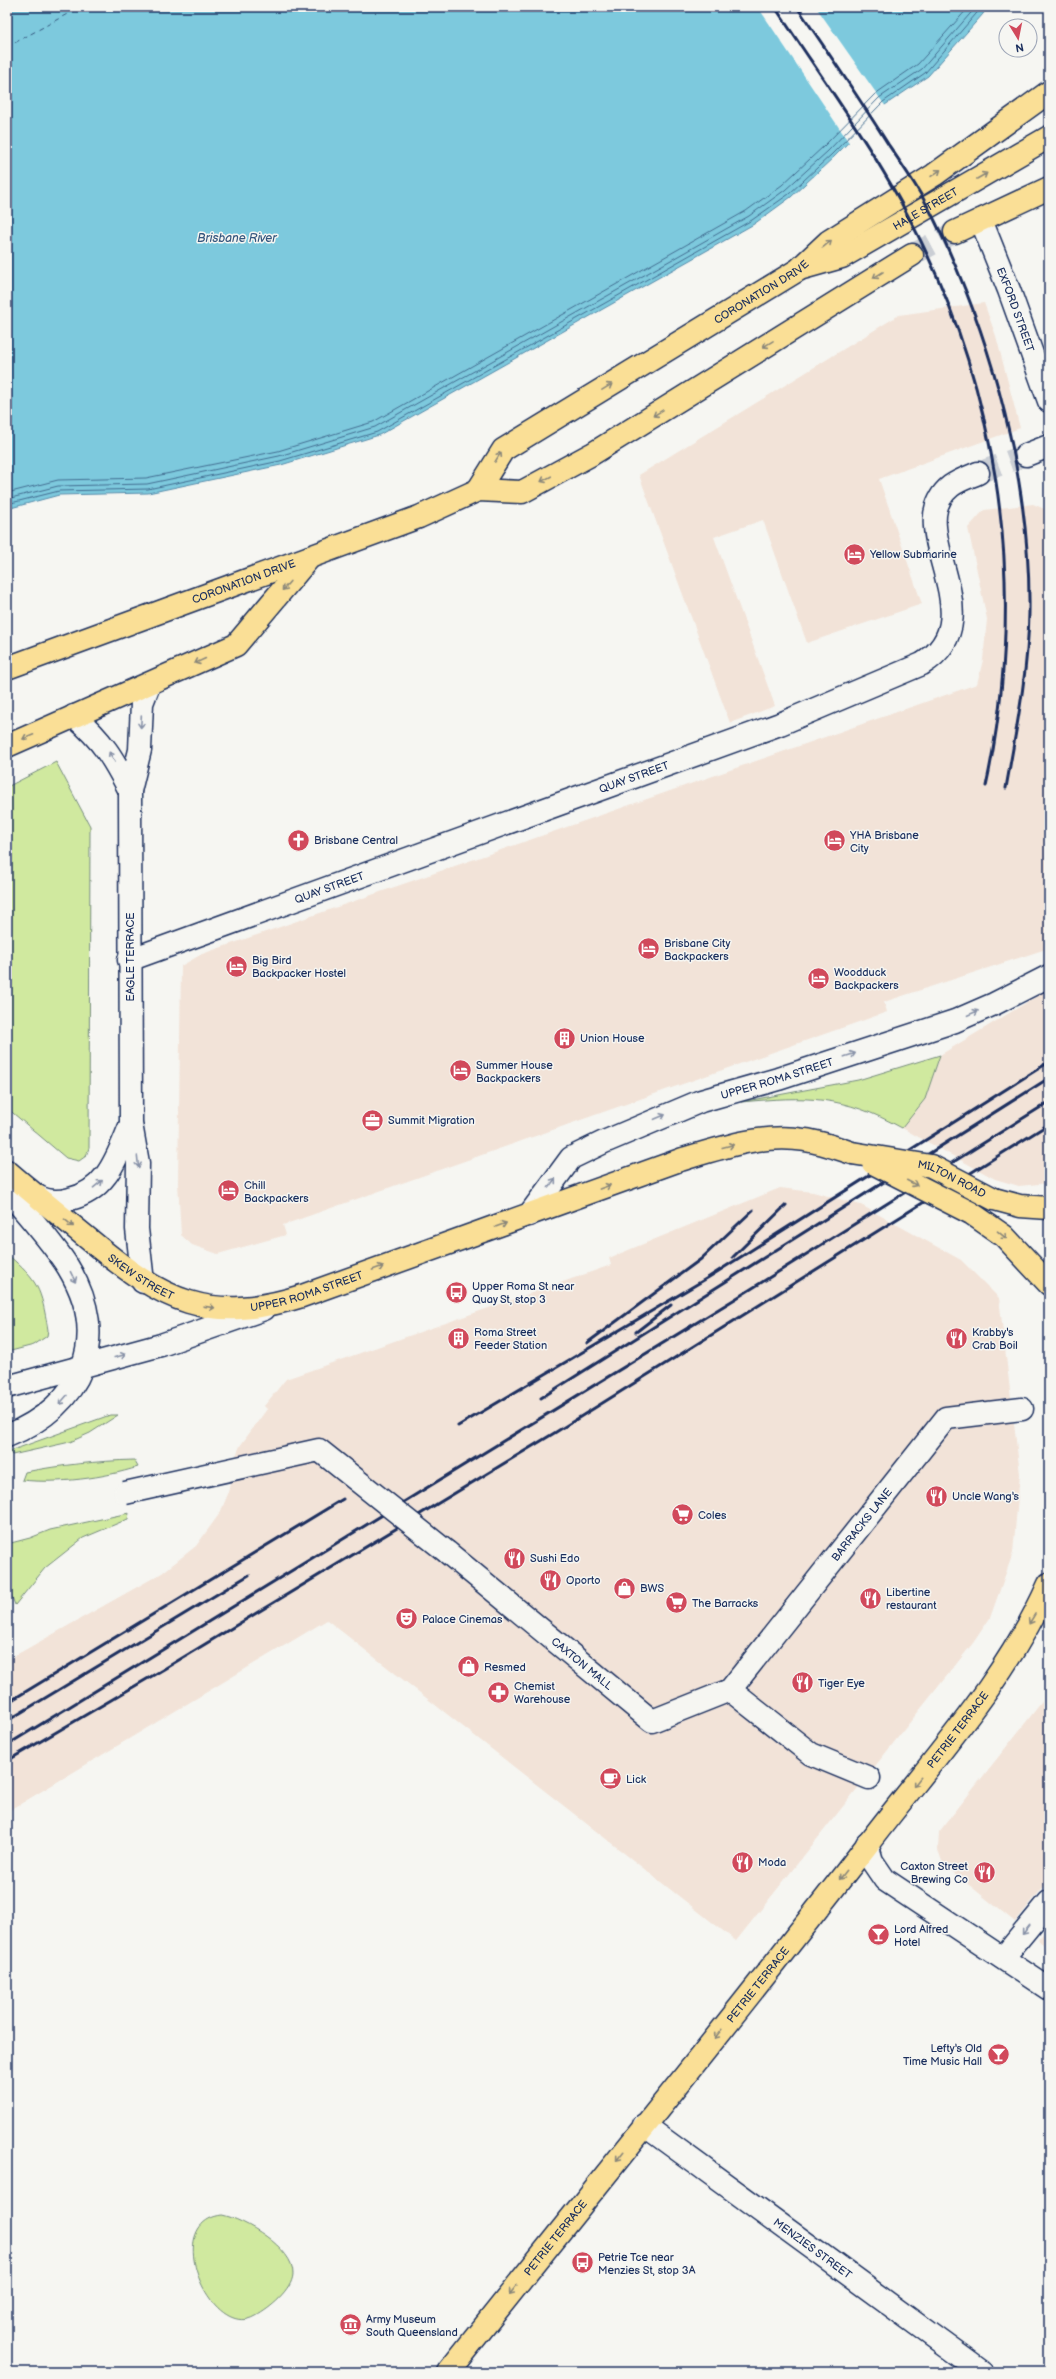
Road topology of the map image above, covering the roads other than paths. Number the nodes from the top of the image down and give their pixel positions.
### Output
1 (1049, 92) edge
2 (1049, 137) edge
3 (1049, 188) edge
4 (981, 220) junction
5 (955, 232) tunnel mouth
6 (912, 255) tunnel mouth
7 (798, 270) junction
8 (1049, 400) edge
9 (1049, 446) edge
10 (1026, 455) tunnel mouth
11 (978, 473) tunnel mouth
12 (478, 490) junction
13 (311, 556) junction
14 (7, 668) edge
15 (149, 684) junction
16 (74, 716) junction
17 (7, 746) edge
18 (130, 791) junction
19 (129, 960) junction
20 (1049, 976) edge
21 (131, 1124) junction
22 (852, 1153) junction
23 (7, 1171) edge
24 (7, 1190) edge
25 (37, 1196) junction
26 (1049, 1208) edge
27 (529, 1214) junction
28 (143, 1282) junction
29 (1049, 1284) edge
30 (302, 1296) junction
31 (83, 1366) junction
32 (7, 1387) edge
33 (1022, 1409) dead end
34 (7, 1436) edge
35 (125, 1493) dead end
36 (1049, 1584) edge
37 (730, 1690) junction
38 (870, 1778) dead end
39 (867, 1844) junction
40 (1049, 1902) edge
41 (1003, 1958) junction
42 (1049, 1989) edge
43 (644, 2125) junction
44 (448, 2372) edge
45 (982, 2372) edge

7 -> 1 main road, CORONATION DRIVE
7 -> 2 main road, HALE STREET
3 - 4 main road
4 - 5 main road
4 - 8 street, EXFORD STREET
6 -> 12 main road, CORONATION DRIVE
12 -> 7 main road, CORONATION DRIVE
9 - 10 street
11 - 19 street, QUAY STREET
12 - 13 main road, CORONATION DRIVE
13 - 14 main road, CORONATION DRIVE
13 -> 15 main road
15 - 16 main road
15 -> 18 street, EAGLE TERRACE
16 -> 17 main road
18 -> 16 street, EAGLE TERRACE
18 - 19 street, EAGLE TERRACE
19 - 21 street, EAGLE TERRACE
27 -> 20 street, UPPER ROMA STREET
25 -> 21 street, EAGLE TERRACE
21 -> 28 street, EAGLE TERRACE
22 - 26 main road, MILTON ROAD, bridge
27 -> 22 main road, UPPER ROMA STREET
22 -> 29 main road, UPPER ROMA STREET, bridge
23 - 25 main road, SKEW STREET
24 -> 31 street
25 -> 28 main road, SKEW STREET
30 -> 27 main road, UPPER ROMA STREET
28 -> 30 main road, SKEW STREET
31 -> 30 street, UPPER ROMA STREET
31 - 32 street, UPPER ROMA STREET
31 -> 34 street
33 - 37 street, BARRACKS LANE
35 - 37 street, CAXTON MALL, bridge
36 -> 39 main road, PETRIE TERRACE
37 - 38 street
39 - 41 street
39 -> 43 main road, PETRIE TERRACE
40 -> 41 street
41 - 42 street
43 -> 44 main road, PETRIE TERRACE
43 - 45 street, MENZIES STREET

